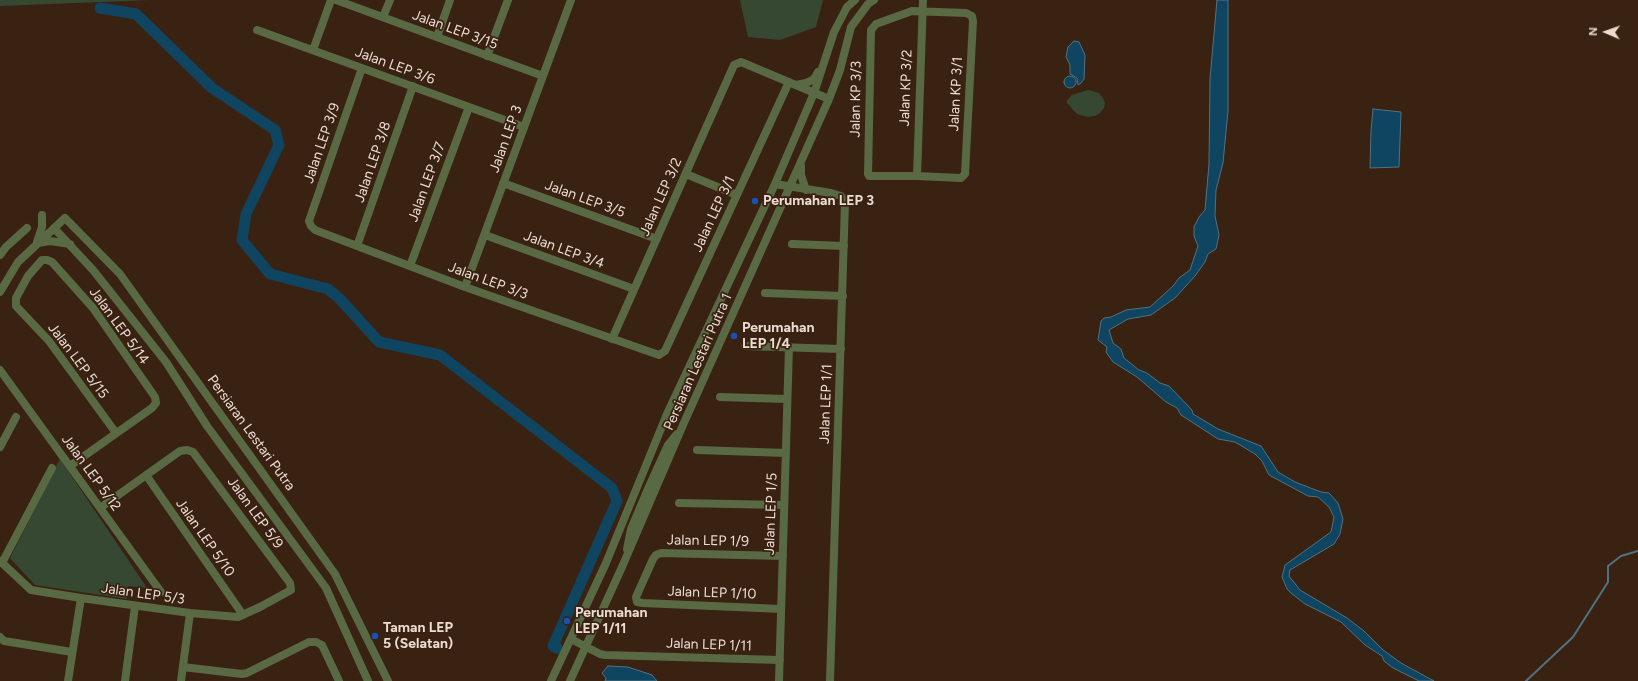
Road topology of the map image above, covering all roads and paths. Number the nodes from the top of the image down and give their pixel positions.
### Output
1 (331, 0) edge
2 (336, 0) edge
3 (390, 0) edge
4 (450, 0) edge
5 (508, 0) edge
6 (571, 0) edge
7 (855, 0) edge
8 (874, 0) edge
9 (922, 0) edge
10 (922, 12) junction
11 (383, 18) junction
12 (257, 30) dead end
13 (438, 37) junction
14 (313, 50) junction
15 (488, 56) junction
16 (826, 57) junction
17 (362, 68) junction
18 (543, 76) junction
19 (793, 84) junction
20 (413, 86) junction
21 (814, 92) junction
22 (829, 99) junction
23 (469, 107) junction
24 (524, 127) junction
25 (801, 164) junction
26 (686, 174) junction
27 (917, 176) junction
28 (504, 183) junction
29 (775, 184) junction
30 (790, 188) junction
31 (806, 190) junction
32 (737, 195) junction
33 (42, 214) dead end
34 (311, 226) joint
35 (27, 228) dead end
36 (54, 228) junction
37 (485, 234) junction
38 (657, 239) junction
39 (37, 243) junction
40 (70, 244) junction
41 (792, 244) dead end
42 (357, 246) junction
43 (844, 246) junction
44 (0, 255) edge
45 (52, 262) joint
46 (410, 266) junction
47 (465, 287) junction
48 (634, 289) junction
49 (0, 292) edge
50 (765, 293) dead end
51 (843, 296) junction
52 (612, 339) junction
53 (745, 346) dead end
54 (789, 348) junction
55 (841, 349) junction
56 (176, 351) junction
57 (659, 355) joint
58 (166, 362) junction
59 (0, 370) edge
60 (720, 397) dead end
61 (788, 399) junction
62 (16, 417) dead end
63 (116, 433) junction
64 (0, 447) edge
65 (697, 450) dead end
66 (786, 453) junction
67 (70, 466) junction
68 (52, 468) dead end
69 (146, 475) junction
70 (679, 503) dead end
71 (784, 505) junction
72 (100, 508) junction
73 (783, 556) junction
74 (1, 562) edge
75 (161, 592) dead end
76 (289, 592) joint
77 (81, 598) junction
78 (642, 604) joint
79 (135, 606) junction
80 (781, 609) junction
81 (190, 613) junction
82 (243, 615) junction
83 (0, 637) edge
84 (571, 638) junction
85 (586, 647) junction
86 (72, 652) junction
87 (780, 660) junction
88 (183, 667) junction
89 (68, 681) edge
90 (125, 681) edge
91 (181, 681) edge
92 (339, 681) edge
93 (368, 681) edge
94 (388, 681) edge
95 (551, 681) edge
96 (570, 681) edge
97 (779, 681) edge
98 (830, 681) edge

1 - 14 street
2 - 11 street, Jalan LEP 3/15
3 - 11 street
4 - 13 street
5 - 15 street
6 - 18 street, Jalan LEP 3
7 - 16 street
8 - 22 street, Persiaran Lestari Putra 1
9 - 10 street, Jalan KP 3/2
10 - 27 street, Jalan KP 3/2
10 - 27 street, Jalan KP 3/3
10 - 27 street, Jalan KP 3/1
11 - 13 street, Jalan LEP 3/15
12 - 14 street, Jalan LEP 3/6
13 - 15 street, Jalan LEP 3/15
14 - 17 street, Jalan LEP 3/6
15 - 18 street, Jalan LEP 3/15
16 - 19 street
16 - 21 street, Persiaran Lestari Putra 1
17 - 20 street, Jalan LEP 3/6
17 - 34 street, Jalan LEP 3/9
18 - 24 street, Jalan LEP 3
19 - 21 street
19 - 26 street, Jalan LEP 3/2
19 - 32 street, Jalan LEP 3/1
20 - 23 street, Jalan LEP 3/6
20 - 42 street, Jalan LEP 3/8
21 - 22 street
21 - 29 street, Persiaran Lestari Putra 1
22 - 25 street, Persiaran Lestari Putra 1
23 - 24 street, Jalan LEP 3/6
23 - 46 street, Jalan LEP 3/7
24 - 28 street, Jalan LEP 3
25 - 30 street, Persiaran Lestari Putra 1
25 - 31 street
26 - 32 street
26 - 38 street, Jalan LEP 3/2
28 - 37 street, Jalan LEP 3
28 - 38 street, Jalan LEP 3/5
29 - 30 street, Jalan LEP 1/1
29 - 84 street, Persiaran Lestari Putra 1
30 - 31 street, Jalan LEP 1/1
30 - 85 street, Persiaran Lestari Putra 1
31 - 43 street, Jalan LEP 1/1
32 - 57 street, Jalan LEP 3/1
33 - 39 street
34 - 42 street, Jalan LEP 3/3
35 - 44 street
36 - 39 street
36 - 40 street, Persiaran Lestari Putra
36 - 56 street, Persiaran Lestari Putra
37 - 47 street, Jalan LEP 3
37 - 48 street, Jalan LEP 3/4
38 - 48 street, Jalan LEP 3/2
39 - 40 street
39 - 49 street
40 - 58 street, Persiaran Lestari Putra
41 - 43 street
42 - 46 street, Jalan LEP 3/3
43 - 51 street, Jalan LEP 1/1
45 - 63 street, Jalan LEP 5/14
45 - 63 street, Jalan LEP 5/15
46 - 47 street, Jalan LEP 3/3
47 - 52 street, Jalan LEP 3/3
48 - 52 street, Jalan LEP 3/2
50 - 51 street
51 - 55 street, Jalan LEP 1/1
52 - 57 street, Jalan LEP 3/3
53 - 54 street
54 - 55 street
54 - 61 street, Jalan LEP 1/5
55 - 98 street, Jalan LEP 1/1
56 - 58 street
56 - 94 street, Persiaran Lestari Putra
58 - 93 street, Persiaran Lestari Putra
59 - 67 street, Jalan LEP 5/12
60 - 61 street
61 - 66 street, Jalan LEP 1/5
62 - 64 street
63 - 67 street
65 - 66 street
66 - 71 street, Jalan LEP 1/5
67 - 72 street, Jalan LEP 5/12
68 - 74 street
69 - 72 street
69 - 76 street, Jalan LEP 5/9
69 - 82 street, Jalan LEP 5/10
70 - 71 street
71 - 73 street, Jalan LEP 1/5
72 - 75 street, Jalan LEP 5/12
73 - 78 street, Jalan LEP 1/9
73 - 80 street, Jalan LEP 1/5
74 - 77 street, Jalan LEP 5/3
76 - 82 street, Jalan LEP 5/3
77 - 79 street, Jalan LEP 5/3
77 - 86 street
78 - 80 street, Jalan LEP 1/10
79 - 81 street, Jalan LEP 5/3
79 - 90 street
80 - 87 street, Jalan LEP 1/5
81 - 82 street, Jalan LEP 5/3
81 - 88 street
83 - 86 street
84 - 85 street, Jalan LEP 1/11
84 - 95 street, Persiaran Lestari Putra 1
85 - 87 street, Jalan LEP 1/11
85 - 96 street
86 - 89 street
87 - 97 street, Jalan LEP 1/5
88 - 91 street
88 - 92 street

